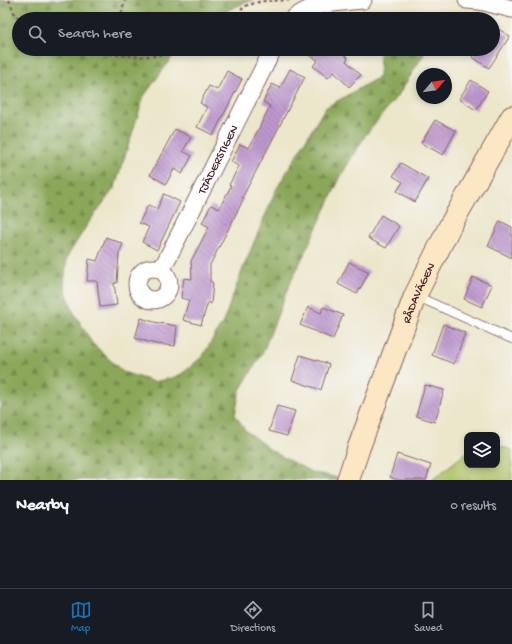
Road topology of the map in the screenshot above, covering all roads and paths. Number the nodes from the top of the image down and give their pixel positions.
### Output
1 (9, 0) edge
2 (124, 0) edge
3 (292, 0) edge
4 (363, 0) edge
5 (466, 0) edge
6 (512, 9) edge
7 (14, 12) edge
8 (121, 12) edge
9 (239, 12) edge
10 (304, 12) edge
11 (269, 56) edge
12 (511, 123) edge
13 (162, 269) dead end
14 (415, 296) junction
15 (512, 339) edge
16 (348, 480) edge

1 - 7 path
2 - 8 path
3 - 9 path
4 - 10 street
5 - 6 street
11 - 13 street, TJÄDERSTIGEN
12 - 14 street, RÅDAVÄGEN
14 - 15 lane
14 - 16 street, RÅDAVÄGEN

